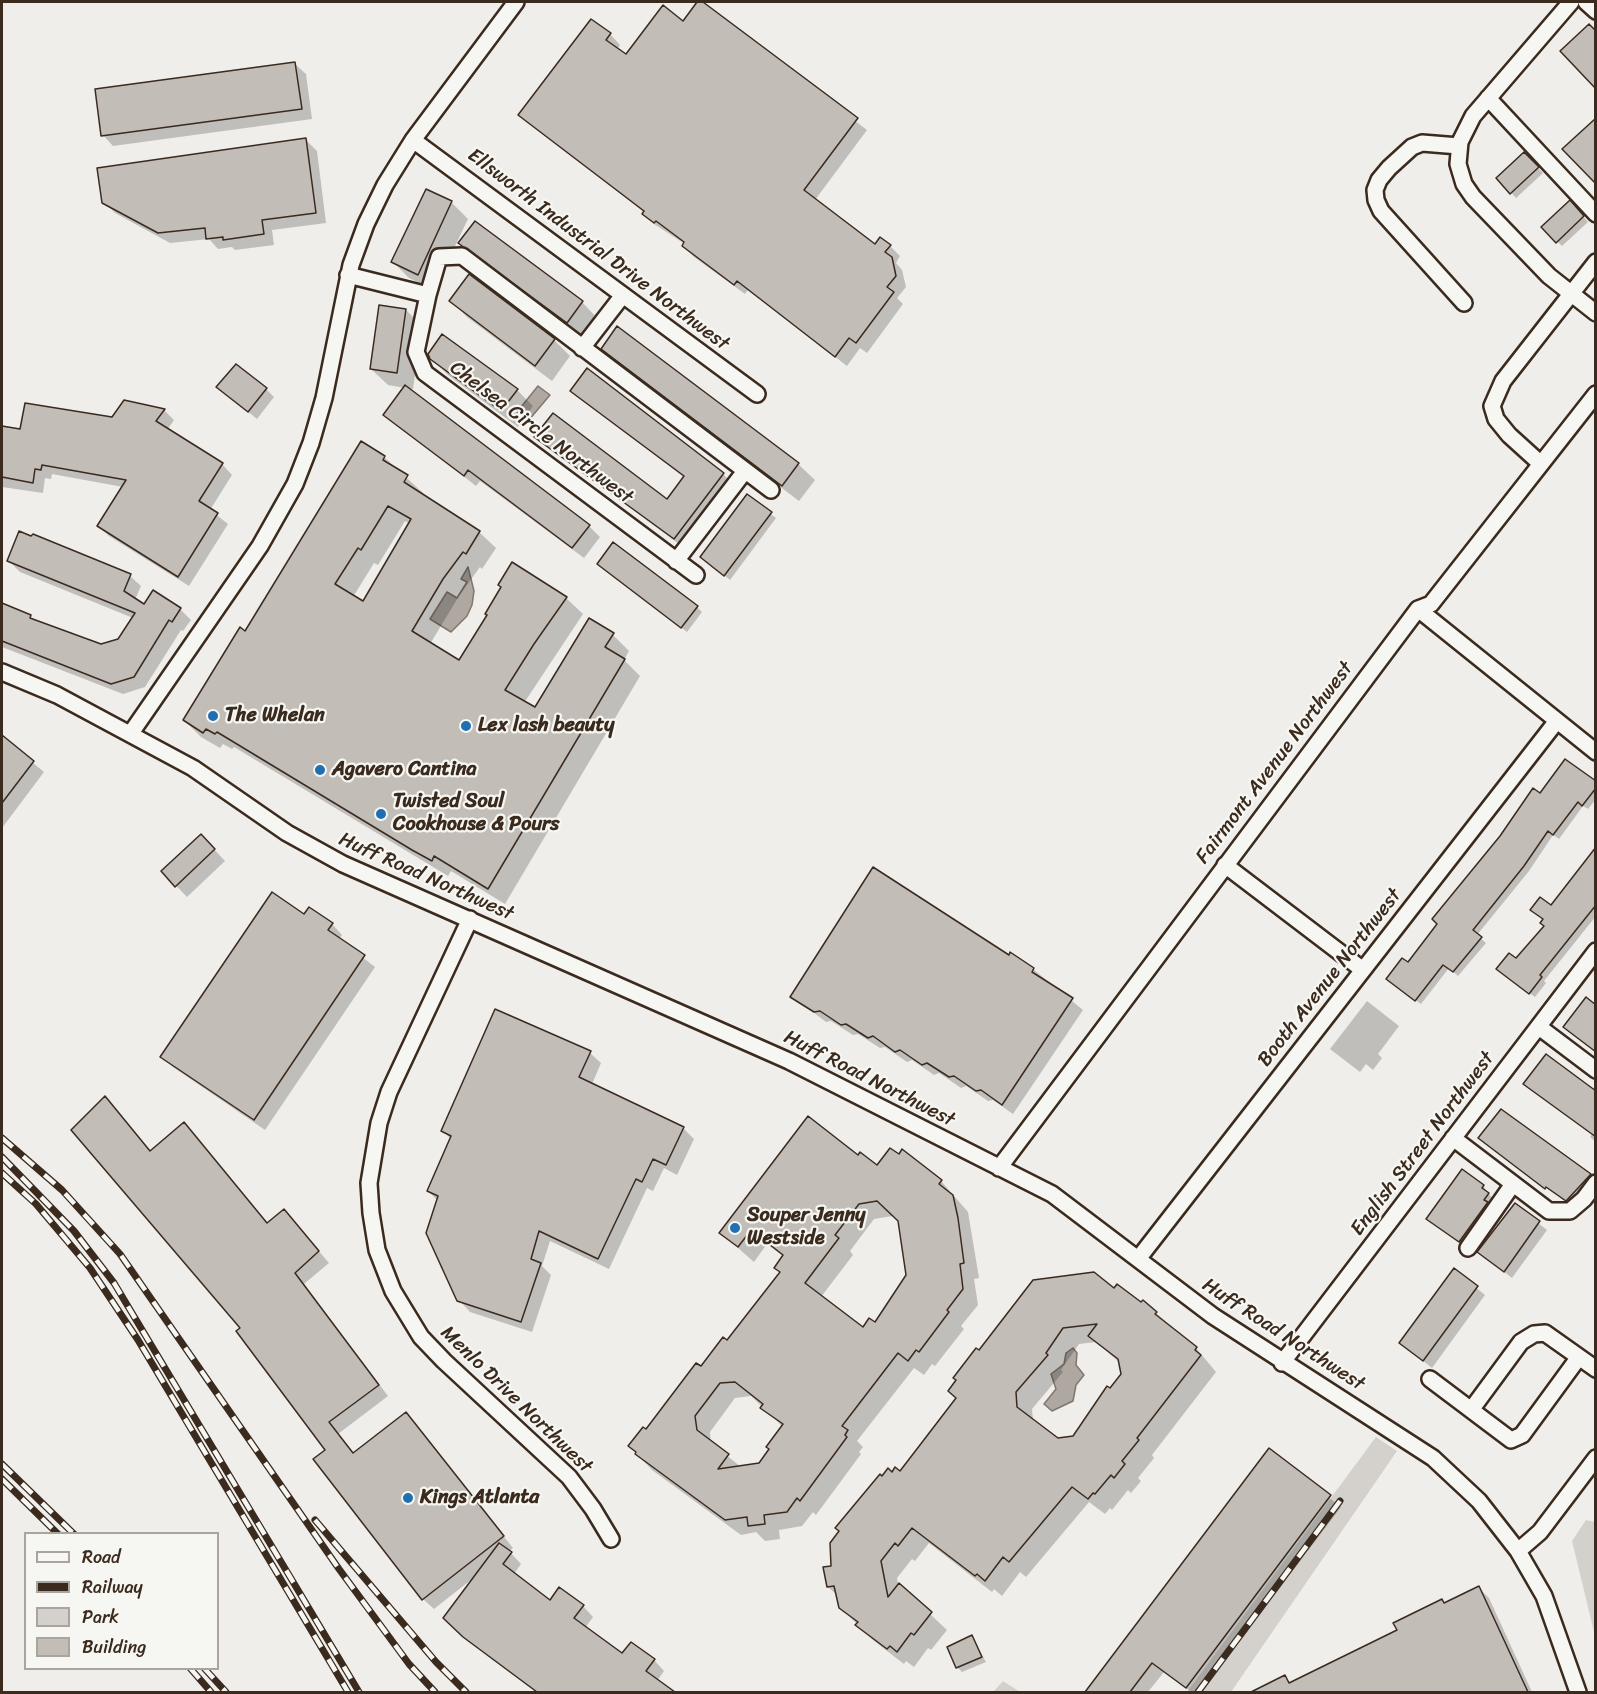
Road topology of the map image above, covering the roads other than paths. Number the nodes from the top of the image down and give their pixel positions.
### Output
1 (516, 2) edge
2 (1571, 2) edge
3 (1586, 2) edge
4 (1596, 11) edge
5 (1488, 98) junction
6 (413, 140) junction
7 (1459, 146) junction
8 (1596, 214) edge
9 (1596, 262) edge
10 (348, 276) junction
11 (1571, 294) junction
12 (428, 295) junction
13 (623, 295) junction
14 (1464, 303) dead end
15 (1596, 313) edge
16 (582, 348) junction
17 (757, 394) dead end
18 (1596, 394) edge
19 (1541, 464) junction
20 (745, 471) junction
21 (771, 490) dead end
22 (676, 561) junction
23 (696, 575) dead end
24 (1418, 609) junction
25 (2, 672) edge
26 (1556, 722) junction
27 (131, 733) junction
28 (1596, 752) edge
29 (1225, 865) junction
30 (470, 919) junction
31 (1596, 951) edge
32 (1363, 970) junction
33 (1539, 1027) junction
34 (1596, 1070) edge
35 (1454, 1138) junction
36 (999, 1168) junction
37 (1596, 1183) edge
38 (1513, 1184) junction
39 (1468, 1248) dead end
40 (1138, 1259) junction
41 (1579, 1357) junction
42 (1282, 1363) junction
43 (1596, 1369) edge
44 (1430, 1379) dead end
45 (1471, 1410) junction
46 (1596, 1458) edge
47 (611, 1539) dead end
48 (1518, 1551) junction
49 (1578, 1692) edge

1 - 6 street
2 - 5 street
3 - 4 street
5 - 7 street
5 - 8 street
6 - 10 street
6 - 13 street, Ellsworth Industrial Drive Northwest
7 - 11 street
7 - 14 street
9 - 11 street
10 - 12 street
10 - 27 street
11 - 15 street
11 - 19 street
12 - 16 street, Chelsea Circle Northwest
12 - 22 street, Chelsea Circle Northwest
13 - 16 street
13 - 17 street, Ellsworth Industrial Drive Northwest
16 - 20 street, Chelsea Circle Northwest
18 - 19 street, Fairmont Avenue Northwest
19 - 24 street, Fairmont Avenue Northwest
20 - 21 street, Chelsea Circle Northwest
20 - 22 street
22 - 23 street, Chelsea Circle Northwest
24 - 26 street
24 - 29 street, Fairmont Avenue Northwest
25 - 27 street, Huff Road Northwest
26 - 28 street
26 - 32 street, Booth Avenue Northwest
27 - 30 street, Huff Road Northwest
29 - 32 street
29 - 36 street, Fairmont Avenue Northwest
30 - 36 street, Huff Road Northwest
30 - 47 street, Menlo Drive Northwest
31 - 33 street, English Street Northwest
32 - 40 street, Booth Avenue Northwest
33 - 34 street
33 - 35 street, English Street Northwest
35 - 38 street
35 - 42 street, English Street Northwest
36 - 40 street, Huff Road Northwest
37 - 38 street
38 - 39 street
40 - 42 street, Huff Road Northwest
41 - 43 street
41 - 45 street
41 - 45 street
42 - 48 street, Huff Road Northwest
44 - 45 street
46 - 48 street
48 - 49 street, Huff Road Northwest

